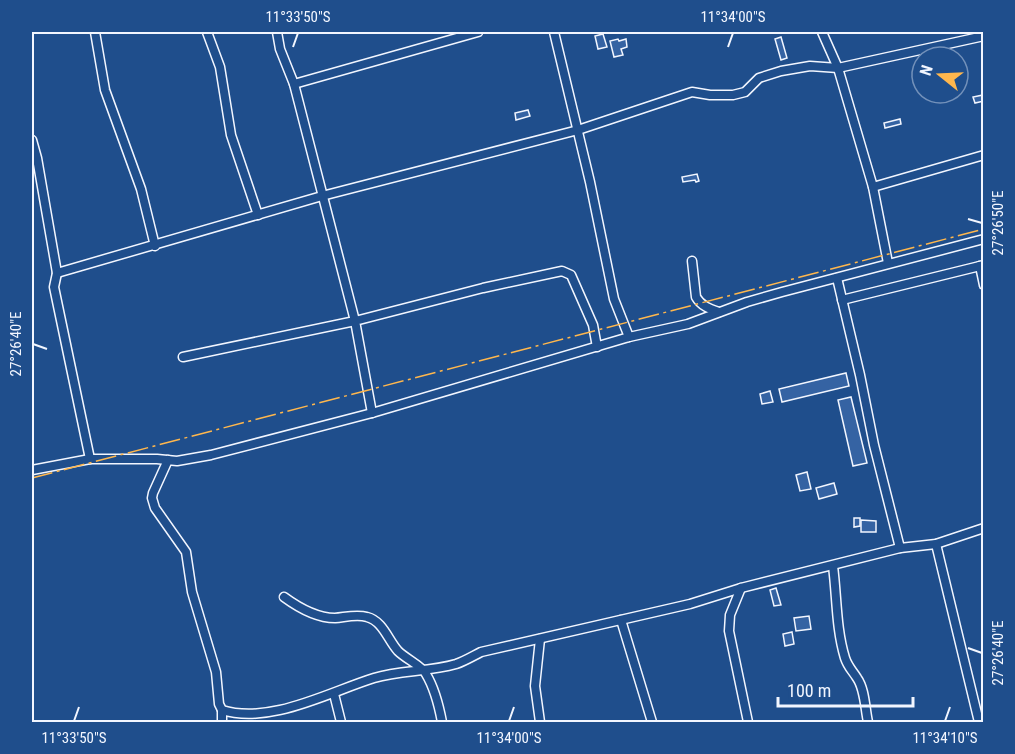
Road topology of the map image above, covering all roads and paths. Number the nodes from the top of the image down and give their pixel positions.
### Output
1 (95, 32) edge
2 (207, 32) edge
3 (277, 32) edge
4 (478, 32) edge
5 (554, 32) edge
6 (822, 32) edge
7 (984, 36) edge
8 (838, 68) junction
9 (294, 84) junction
10 (578, 130) junction
11 (32, 140) edge
12 (984, 155) edge
13 (873, 187) junction
14 (322, 196) junction
15 (258, 216) junction
16 (984, 239) edge
17 (155, 246) junction
18 (692, 261) dead end
19 (888, 263) junction
20 (982, 266) edge
21 (57, 273) junction
22 (837, 278) junction
23 (984, 285) edge
24 (842, 300) junction
25 (719, 312) junction
26 (355, 321) junction
27 (629, 337) junction
28 (597, 347) junction
29 (183, 357) dead end
30 (372, 413) junction
31 (90, 459) junction
32 (168, 460) junction
33 (32, 470) edge
34 (984, 528) edge
35 (936, 544) junction
36 (900, 548) junction
37 (833, 566) junction
38 (741, 588) junction
39 (284, 597) dead end
40 (621, 620) junction
41 (540, 639) junction
42 (424, 670) junction
43 (334, 694) junction
44 (222, 710) junction
45 (222, 723) edge
46 (341, 723) edge
47 (442, 723) edge
48 (540, 723) edge
49 (652, 723) edge
50 (748, 723) edge
51 (868, 723) edge
52 (979, 723) edge

1 - 17 street
2 - 15 street
3 - 9 street
4 - 9 street
5 - 10 street
6 - 8 street
7 - 8 street
8 - 10 street
8 - 13 street
9 - 14 street
10 - 14 street
10 - 27 street
11 - 21 street
12 - 13 street
13 - 19 street
14 - 15 street
14 - 26 street
15 - 17 street
16 - 19 street
17 - 21 street
18 - 25 street
19 - 22 street
20 - 23 street
20 - 24 street
21 - 31 street
22 - 24 street
22 - 25 street
24 - 36 street
25 - 27 street
26 - 28 street
26 - 29 street
26 - 30 street
27 - 28 street
28 - 30 street
30 - 32 street
31 - 32 street
31 - 33 street
32 - 44 street
34 - 35 street
35 - 36 street
35 - 52 street
36 - 37 street
37 - 38 street
37 - 51 street
38 - 40 street
38 - 50 street
39 - 42 street
40 - 41 street
40 - 49 street
41 - 42 street
41 - 48 street
42 - 43 street
42 - 47 street
43 - 44 street
43 - 46 street
44 - 45 street

